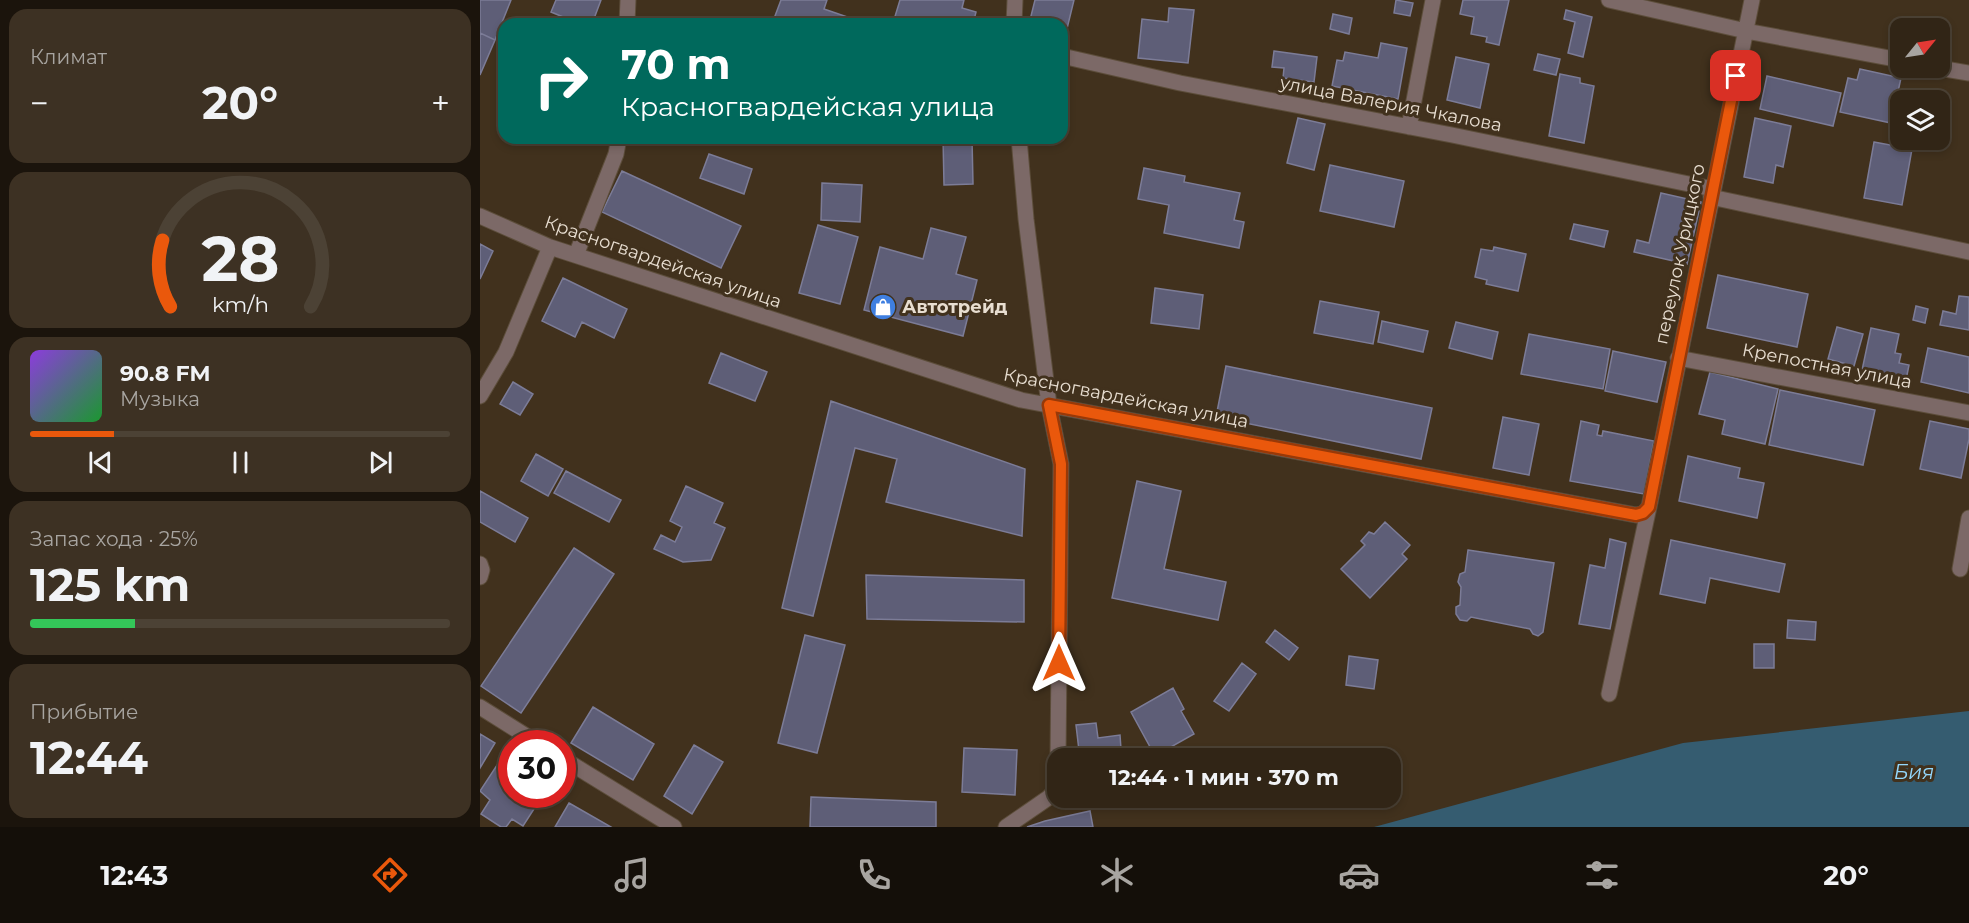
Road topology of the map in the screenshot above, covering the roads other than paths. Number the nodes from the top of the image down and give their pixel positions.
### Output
1 (628, 0) edge
2 (1015, 0) edge
3 (1432, 0) edge
4 (1609, 0) edge
5 (1752, 0) edge
6 (627, 18) edge
7 (1014, 18) edge
8 (1746, 31) junction
9 (1068, 57) edge
10 (1890, 58) edge
11 (1950, 70) edge
12 (1969, 73) edge
13 (1409, 127) junction
14 (618, 144) edge
15 (1020, 144) edge
16 (1712, 193) junction
17 (480, 216) edge
18 (550, 247) junction
19 (1969, 252) edge
20 (576, 255) junction
21 (1678, 358) junction
22 (480, 396) edge
23 (1049, 405) junction
24 (1969, 412) edge
25 (1646, 510) junction
26 (1969, 518) edge
27 (480, 564) edge
28 (1960, 569) dead end
29 (480, 577) edge
30 (1609, 694) dead end
31 (480, 707) edge
32 (517, 730) edge
33 (1058, 748) edge
34 (576, 767) edge
35 (1047, 799) edge
36 (674, 827) edge
37 (1006, 827) edge

1 - 6 street
2 - 7 street
3 - 13 street
4 - 8 street
5 - 8 street, переулок Урицкого
8 - 10 street
8 - 16 street, переулок Урицкого
9 - 13 street, улица Валерия Чкалова
11 - 12 street
13 - 16 street, улица Валерия Чкалова
14 - 20 street
15 - 23 street
16 - 19 street, улица Валерия Чкалова
16 - 21 street, переулок Урицкого
17 - 18 street, Красногвардейская улица
18 - 20 street, Красногвардейская улица
18 - 22 street
20 - 23 street, Красногвардейская улица
21 - 24 street, Крепостная улица
21 - 25 street, переулок Урицкого
23 - 25 street, Красногвардейская улица
23 - 33 street
25 - 30 street, переулок Урицкого
26 - 28 street
27 - 29 street
31 - 32 street
34 - 36 street
35 - 37 street

